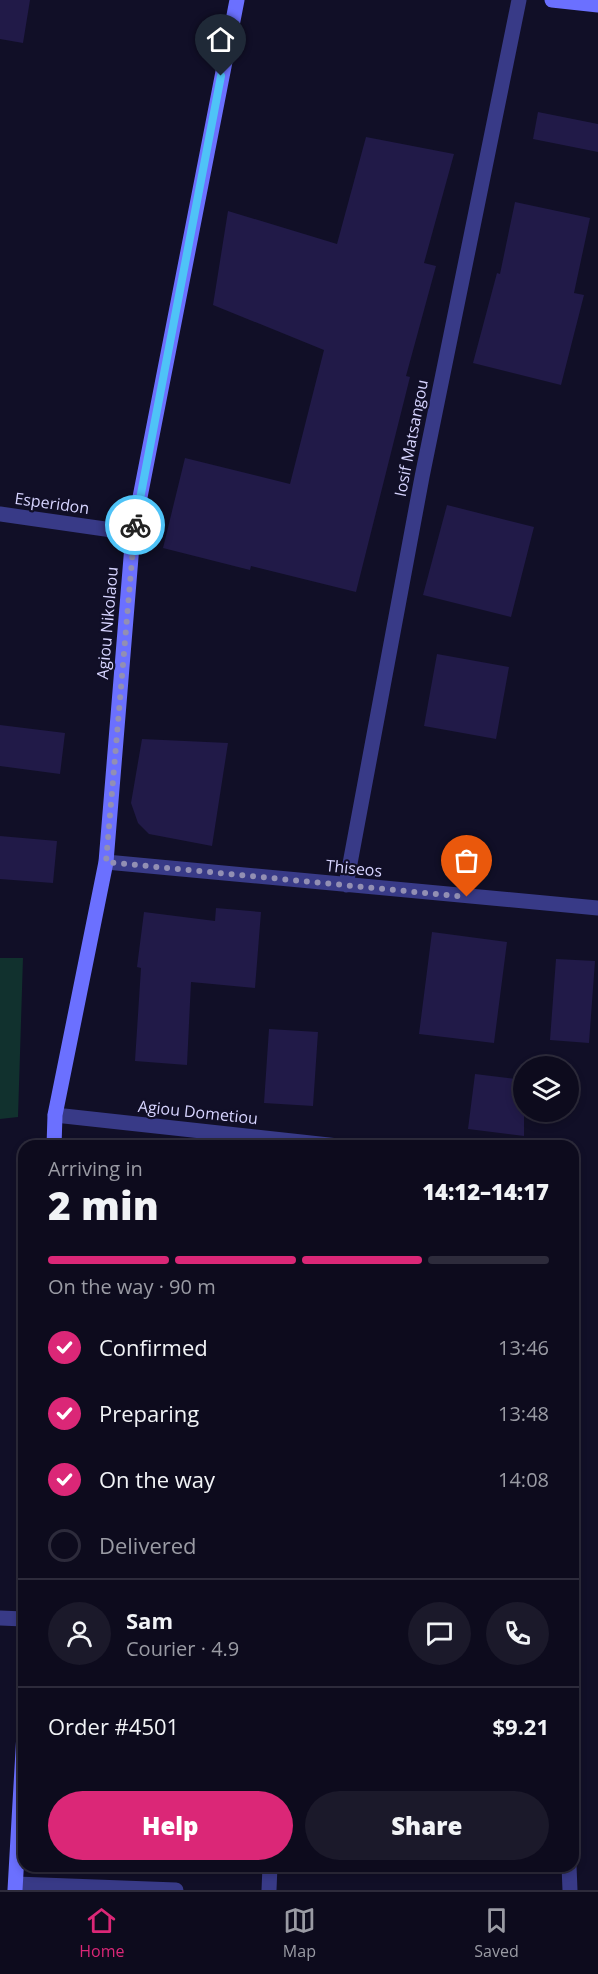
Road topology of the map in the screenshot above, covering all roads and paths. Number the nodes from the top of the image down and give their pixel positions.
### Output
1 (237, 0) edge
2 (519, 0) edge
3 (552, 0) edge
4 (598, 5) edge
5 (0, 514) edge
6 (134, 533) junction
7 (106, 862) junction
8 (346, 885) junction
9 (598, 908) edge
10 (55, 1115) junction
11 (54, 1140) edge
12 (283, 1140) edge
13 (0, 1618) edge
14 (18, 1619) edge
15 (18, 1836) edge
16 (270, 1872) edge
17 (569, 1872) edge
18 (15, 1887) edge
19 (176, 1890) edge
20 (269, 1890) edge
21 (570, 1890) edge

1 - 6 street, Agiou Nikolaou
2 - 8 street, Iosif Matsangou
3 - 4 street
5 - 6 street, Esperidon
6 - 7 street, Agiou Nikolaou
7 - 8 street, Thiseos
7 - 10 street, Agiou Nikolaou
8 - 9 street, Thiseos
10 - 11 street, Agiou Nikolaou
10 - 12 street, Agiou Dometiou
13 - 14 street
15 - 18 street
16 - 20 street
17 - 21 street
18 - 19 street

